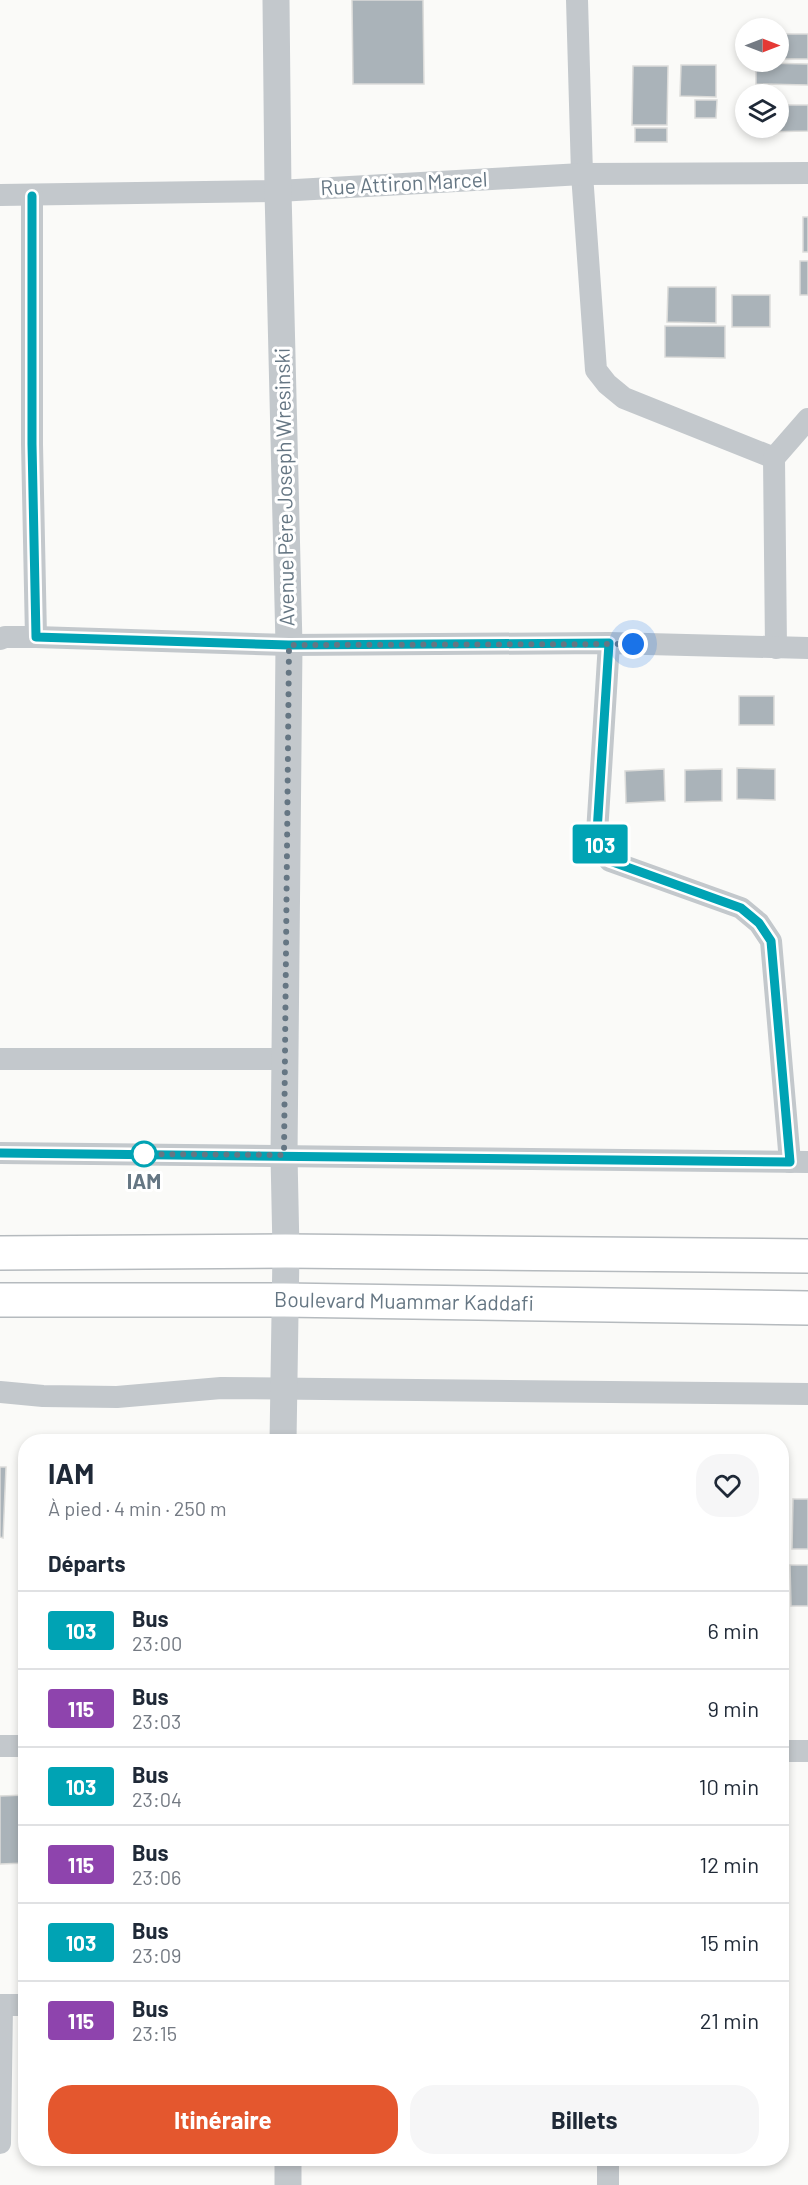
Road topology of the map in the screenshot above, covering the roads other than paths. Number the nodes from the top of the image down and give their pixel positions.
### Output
1 (276, 0) edge
2 (578, 0) edge
3 (808, 173) edge
4 (582, 174) junction
5 (278, 191) junction
6 (0, 195) edge
7 (32, 196) junction
8 (808, 419) edge
9 (774, 458) junction
10 (36, 637) junction
11 (0, 639) edge
12 (609, 643) junction
13 (289, 645) junction
14 (776, 648) junction
15 (808, 648) edge
16 (0, 1059) edge
17 (284, 1059) junction
18 (0, 1153) edge
19 (284, 1155) junction
20 (799, 1162) edge
21 (286, 1251) junction
22 (0, 1252) edge
23 (808, 1256) edge
24 (0, 1300) edge
25 (284, 1300) junction
26 (808, 1308) edge
27 (284, 1390) junction
28 (0, 1392) edge
29 (808, 1394) edge
30 (283, 1434) edge
31 (0, 1746) edge
32 (18, 1746) edge
33 (789, 1751) edge
34 (808, 1751) edge
35 (18, 2004) edge
36 (1, 2005) edge
37 (0, 2143) edge
38 (288, 2166) edge
39 (608, 2166) edge
40 (288, 2185) edge
41 (608, 2185) edge

1 - 5 street, Avenue Père Joseph Wresinski
2 - 4 street
3 - 4 street, Rue Attiron Marcel
4 - 5 street, Rue Attiron Marcel
4 - 9 street
5 - 7 street, Rue Attiron Marcel
5 - 13 street, Avenue Père Joseph Wresinski
6 - 7 street, Rue Attiron Marcel
7 - 10 street
8 - 9 street
9 - 14 street
10 - 11 street
10 - 13 street
12 - 13 street
12 - 14 street
12 - 20 street
13 - 17 street, Avenue Père Joseph Wresinski
14 - 15 street
16 - 17 street
17 - 19 street, Avenue Père Joseph Wresinski
18 - 19 street
19 - 20 street
19 - 21 street, Avenue Père Joseph Wresinski
21 - 22 main road
21 - 23 main road
21 - 25 street, Avenue Père Joseph Wresinski
24 - 25 main road, Boulevard Muammar Kaddafi
25 - 26 main road, Boulevard Muammar Kaddafi
25 - 27 street, Avenue Père Joseph Wresinski
27 - 28 street
27 - 29 street
27 - 30 street, Avenue Père Joseph Wresinski
31 - 32 street
33 - 34 street
35 - 36 street
36 - 37 street
38 - 40 street
39 - 41 street

